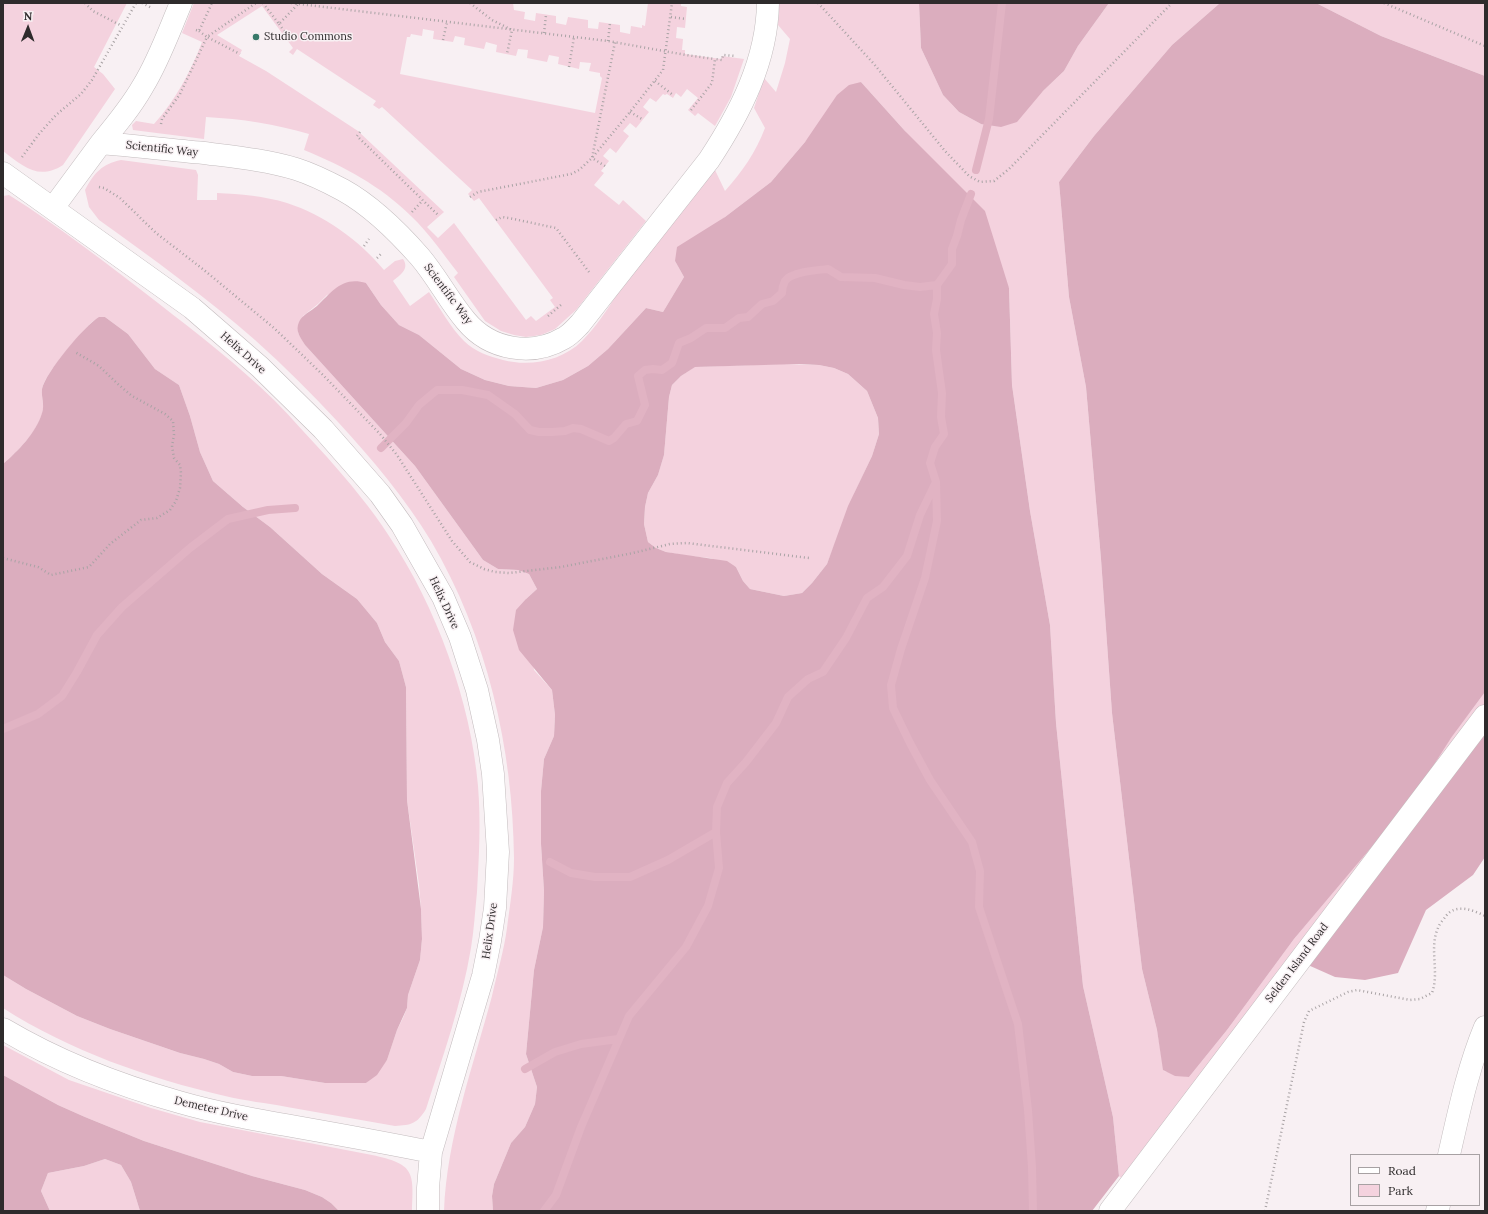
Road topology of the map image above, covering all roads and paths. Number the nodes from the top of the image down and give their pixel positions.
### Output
1 (85, 3) edge
2 (136, 3) edge
3 (181, 3) edge
4 (256, 3) edge
5 (263, 3) edge
6 (291, 3) edge
7 (299, 3) edge
8 (470, 3) edge
9 (672, 3) edge
10 (768, 3) edge
11 (818, 3) edge
12 (1172, 3) edge
13 (1384, 3) edge
14 (546, 15) dead end
15 (670, 16) junction
16 (686, 19) dead end
17 (447, 22) junction
18 (279, 24) junction
19 (610, 24) dead end
20 (122, 26) junction
21 (512, 30) junction
22 (199, 31) dead end
23 (544, 33) junction
24 (207, 37) junction
25 (574, 38) junction
26 (290, 40) dead end
27 (443, 40) dead end
28 (608, 41) junction
29 (615, 42) junction
30 (1485, 46) edge
31 (666, 52) junction
32 (240, 54) dead end
33 (507, 54) dead end
34 (715, 58) junction
35 (758, 59) junction
36 (569, 67) dead end
37 (655, 81) junction
38 (673, 95) dead end
39 (691, 110) dead end
40 (630, 112) junction
41 (642, 119) dead end
42 (161, 127) dead end
43 (360, 132) dead end
44 (101, 143) junction
45 (592, 158) junction
46 (605, 166) dead end
47 (11, 167) edge
48 (70, 184) junction
49 (470, 197) dead end
50 (423, 200) junction
51 (53, 208) junction
52 (408, 216) dead end
53 (439, 216) dead end
54 (496, 220) dead end
55 (593, 278) dead end
56 (563, 304) dead end
57 (545, 319) dead end
58 (74, 352) dead end
59 (3, 558) edge
60 (809, 558) dead end
61 (1485, 716) edge
62 (1485, 916) edge
63 (1485, 1027) edge
64 (3, 1029) edge
65 (431, 1152) junction
66 (1449, 1154) edge
67 (428, 1211) edge
68 (1110, 1211) edge
69 (1265, 1211) edge

1 - 20 path
2 - 20 path
3 - 44 street
4 - 24 path
5 - 18 path
6 - 7 path
7 - 17 path
7 - 18 path
8 - 21 path
9 - 15 path
10 - 35 street, Scientific Way
11 - 12 path
13 - 30 path
14 - 23 path
15 - 16 path
15 - 31 path
17 - 21 path
17 - 27 path
18 - 26 path
19 - 28 path
20 - 47 path
21 - 23 path
21 - 33 path
22 - 24 path
23 - 25 path
24 - 32 path
24 - 42 path
25 - 28 path
25 - 36 path
28 - 29 path
29 - 31 path
29 - 45 path
31 - 34 path
31 - 37 path
34 - 35 path
34 - 39 path
35 - 44 street, Scientific Way
37 - 38 path
37 - 40 path
40 - 41 path
40 - 45 path
43 - 50 path
44 - 48 street
45 - 46 path
45 - 49 path
47 - 51 street, Helix Drive
48 - 51 street
48 - 60 path
50 - 52 path
50 - 53 path
51 - 65 street, Helix Drive
54 - 55 path
56 - 57 path
58 - 59 path
61 - 68 street, Selden Island Road
62 - 69 path
63 - 66 street
64 - 65 street, Demeter Drive
65 - 67 street, Helix Drive

